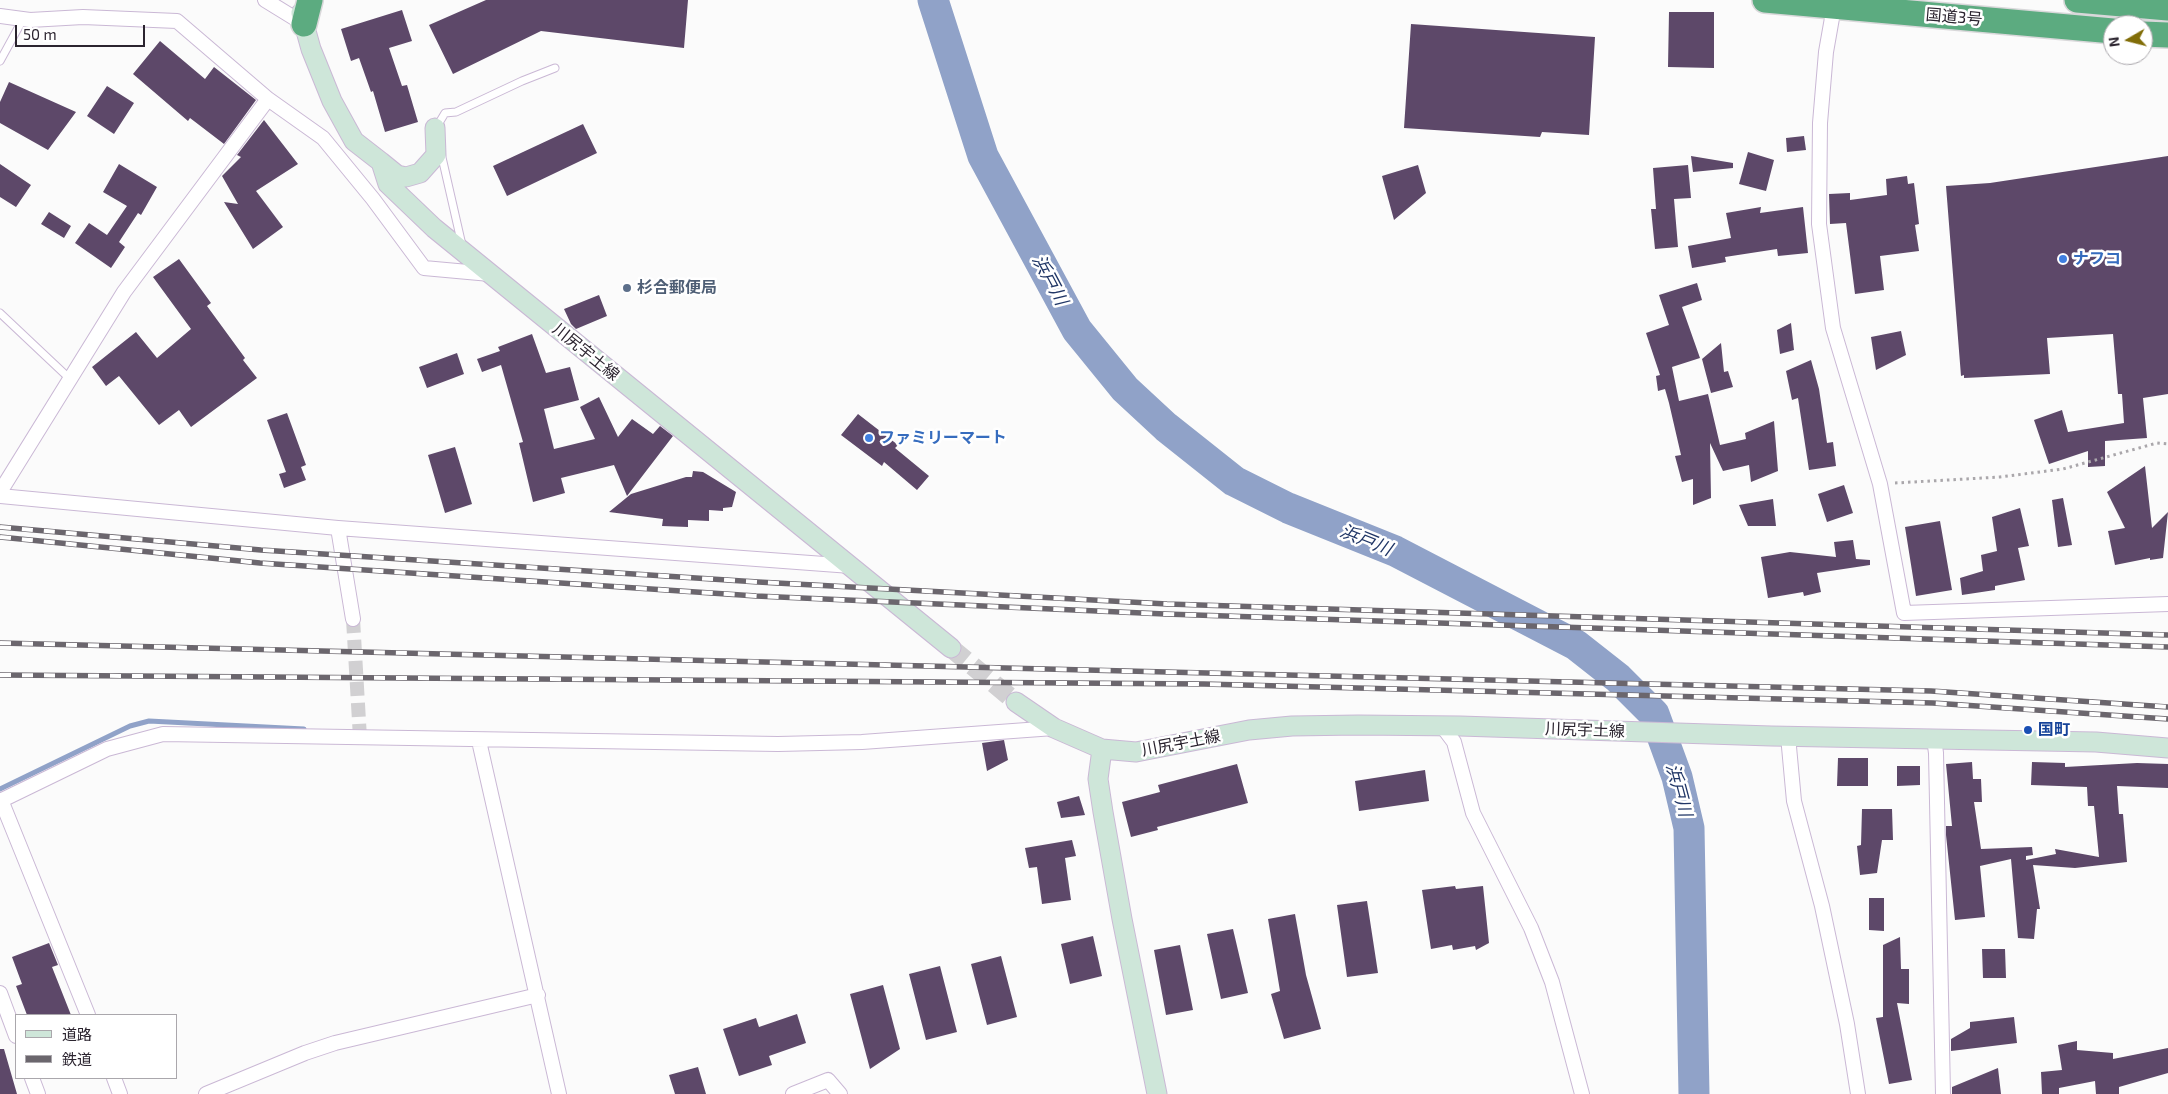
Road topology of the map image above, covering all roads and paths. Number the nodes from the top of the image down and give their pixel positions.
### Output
1 (265, 0) edge
2 (298, 0) edge
3 (310, 0) edge
4 (1765, 0) edge
5 (2077, 0) edge
6 (1834, 3) edge
7 (2168, 8) edge
8 (0, 16) edge
9 (23, 19) junction
10 (304, 24) junction
11 (2103, 30) edge
12 (2153, 34) edge
13 (2168, 35) edge
14 (0, 61) edge
15 (555, 68) dead end
16 (268, 99) junction
17 (435, 128) junction
18 (381, 162) junction
19 (464, 252) junction
20 (490, 274) junction
21 (0, 313) edge
22 (70, 379) junction
23 (2168, 444) edge
24 (1880, 484) junction
25 (0, 492) edge
26 (0, 496) edge
27 (338, 528) junction
28 (850, 566) junction
29 (2168, 604) edge
30 (353, 619) tunnel mouth
31 (951, 648) tunnel mouth
32 (1016, 702) tunnel mouth
33 (1451, 726) junction
34 (1054, 728) junction
35 (1780, 736) junction
36 (1934, 739) junction
37 (479, 741) junction
38 (2168, 748) edge
39 (1102, 750) junction
40 (0, 800) edge
41 (538, 995) junction
42 (1, 996) edge
43 (88, 1014) edge
44 (15, 1033) edge
45 (32, 1079) edge
46 (114, 1079) edge
47 (38, 1094) edge
48 (120, 1094) edge
49 (206, 1094) edge
50 (559, 1094) edge
51 (793, 1094) edge
52 (840, 1094) edge
53 (1157, 1094) edge
54 (1582, 1094) edge
55 (1858, 1094) edge
56 (1943, 1094) edge

1 - 10 street
2 - 10 main road
3 - 10 highway
4 - 6 highway, 国道3号
5 - 7 highway
6 - 11 highway, 国道3号
6 - 24 street
8 - 9 street
9 - 14 lane
9 - 16 street
10 - 18 main road
12 - 13 highway
15 - 17 lane
16 - 20 street
16 - 22 street
17 - 18 main road
17 - 19 lane
18 - 19 main road, 川尻宇土線
19 - 20 main road, 川尻宇土線
20 - 28 main road, 川尻宇土線
21 - 22 lane
22 - 25 street
23 - 24 path
24 - 29 street
26 - 27 street
27 - 28 street
27 - 30 street
28 - 31 main road, 川尻宇土線
32 - 34 main road, 川尻宇土線
33 - 35 main road, 川尻宇土線
33 - 39 main road, 川尻宇土線
33 - 54 street
34 - 37 street
34 - 39 main road, 川尻宇土線
35 - 36 main road, 川尻宇土線
35 - 55 street
36 - 38 main road, 川尻宇土線
36 - 56 street
37 - 40 street
37 - 41 street
39 - 53 main road
40 - 43 street
41 - 49 street
41 - 50 street
42 - 44 street
45 - 47 street
46 - 48 street
51 - 52 street

